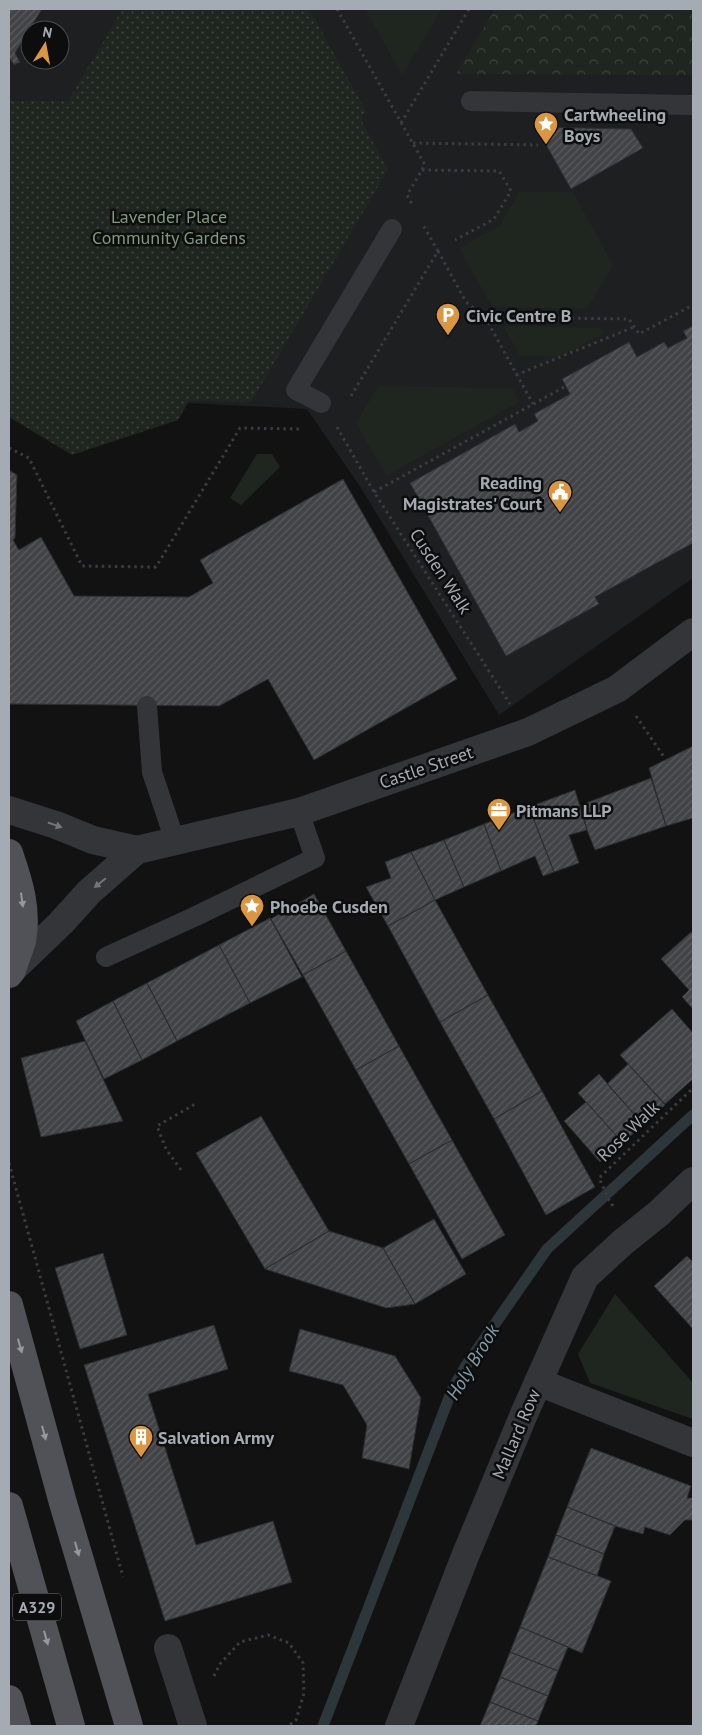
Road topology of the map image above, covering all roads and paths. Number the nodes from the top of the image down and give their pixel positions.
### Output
1 (469, 9) edge
2 (471, 100) dead end
3 (693, 105) edge
4 (401, 123) dead end
5 (412, 143) dead end
6 (538, 145) dead end
7 (422, 170) dead end
8 (392, 229) dead end
9 (455, 240) dead end
10 (438, 251) dead end
11 (693, 305) edge
12 (485, 317) junction
13 (634, 328) junction
14 (516, 375) junction
15 (566, 386) dead end
16 (321, 403) dead end
17 (533, 404) junction
18 (304, 429) dead end
19 (332, 429) dead end
20 (9, 448) edge
21 (374, 492) junction
22 (693, 632) edge
23 (617, 689) junction
24 (147, 706) dead end
25 (528, 732) junction
26 (664, 757) dead end
27 (9, 810) edge
28 (299, 812) junction
29 (175, 840) junction
30 (137, 850) junction
31 (9, 853) edge
32 (106, 957) dead end
33 (10, 972) edge
34 (693, 1088) edge
35 (196, 1102) dead end
36 (9, 1162) edge
37 (181, 1170) dead end
38 (693, 1182) edge
39 (608, 1200) dead end
40 (9, 1305) edge
41 (538, 1382) junction
42 (693, 1443) edge
43 (9, 1506) edge
44 (125, 1585) dead end
45 (168, 1648) dead end
46 (220, 1664) dead end
47 (9, 1699) edge
48 (17, 1726) edge
49 (71, 1726) edge
50 (128, 1726) edge
51 (193, 1726) edge
52 (288, 1726) edge
53 (399, 1726) edge

1 - 4 path
2 - 3 lane
5 - 6 path
7 - 9 path
8 - 16 lane
10 - 12 path
11 - 13 path
12 - 13 path
12 - 14 path
13 - 14 path
14 - 17 path
15 - 17 path
17 - 21 path
18 - 20 path
19 - 21 path, Cusden Walk
21 - 25 path, Cusden Walk
22 - 23 street, Castle Street
23 - 25 street, Castle Street
23 - 26 path
24 - 29 lane
25 - 28 street, Castle Street
27 -> 30 street, Castle Street
28 - 29 street, Castle Street
28 - 32 lane
29 - 30 street, Castle Street
30 -> 33 street, Castle Street
31 -> 33 main road
34 - 39 path, Rose Walk
35 - 37 path
36 - 44 path
38 - 41 street, Mallard Row
40 -> 50 main road
41 - 42 street
41 - 53 street, Mallard Row
43 -> 49 main road, A329
45 - 51 street
46 - 52 path
47 - 48 main road

